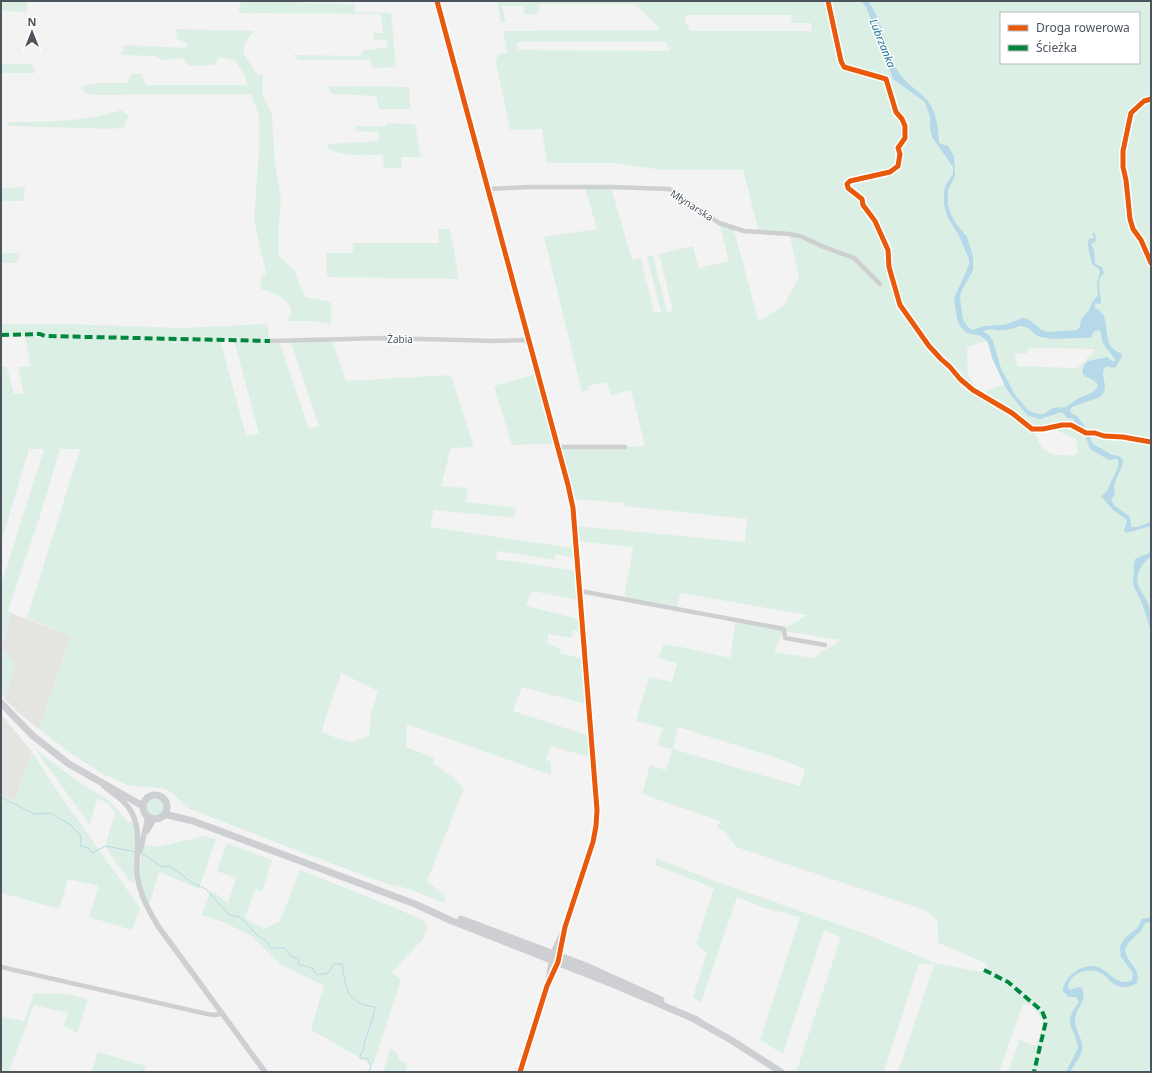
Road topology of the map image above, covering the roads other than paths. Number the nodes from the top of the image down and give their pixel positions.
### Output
1 (437, 1) edge
2 (488, 190) junction
3 (880, 284) dead end
4 (530, 340) junction
5 (270, 341) dead end
6 (625, 446) dead end
7 (558, 447) junction
8 (580, 591) junction
9 (825, 645) dead end
10 (1, 703) edge
11 (100, 782) junction
12 (144, 803) junction
13 (166, 811) junction
14 (150, 817) junction
15 (138, 853) junction
16 (556, 957) junction
17 (1, 967) edge
18 (222, 1014) junction
19 (266, 1072) edge
20 (520, 1072) edge
21 (781, 1072) edge

1 - 2 street
2 - 3 street, Młynarska
2 - 4 street
4 - 5 street, Żabia
4 - 7 street
6 - 7 street
7 - 8 street
8 - 9 street
8 - 16 street
10 - 11 main road
11 - 12 main road
11 - 15 street
12 - 13 main road
12 - 14 main road
13 - 14 main road
13 - 16 main road
14 - 15 street
15 - 18 street
16 - 20 street
16 - 21 main road
17 - 18 street
18 - 19 street

